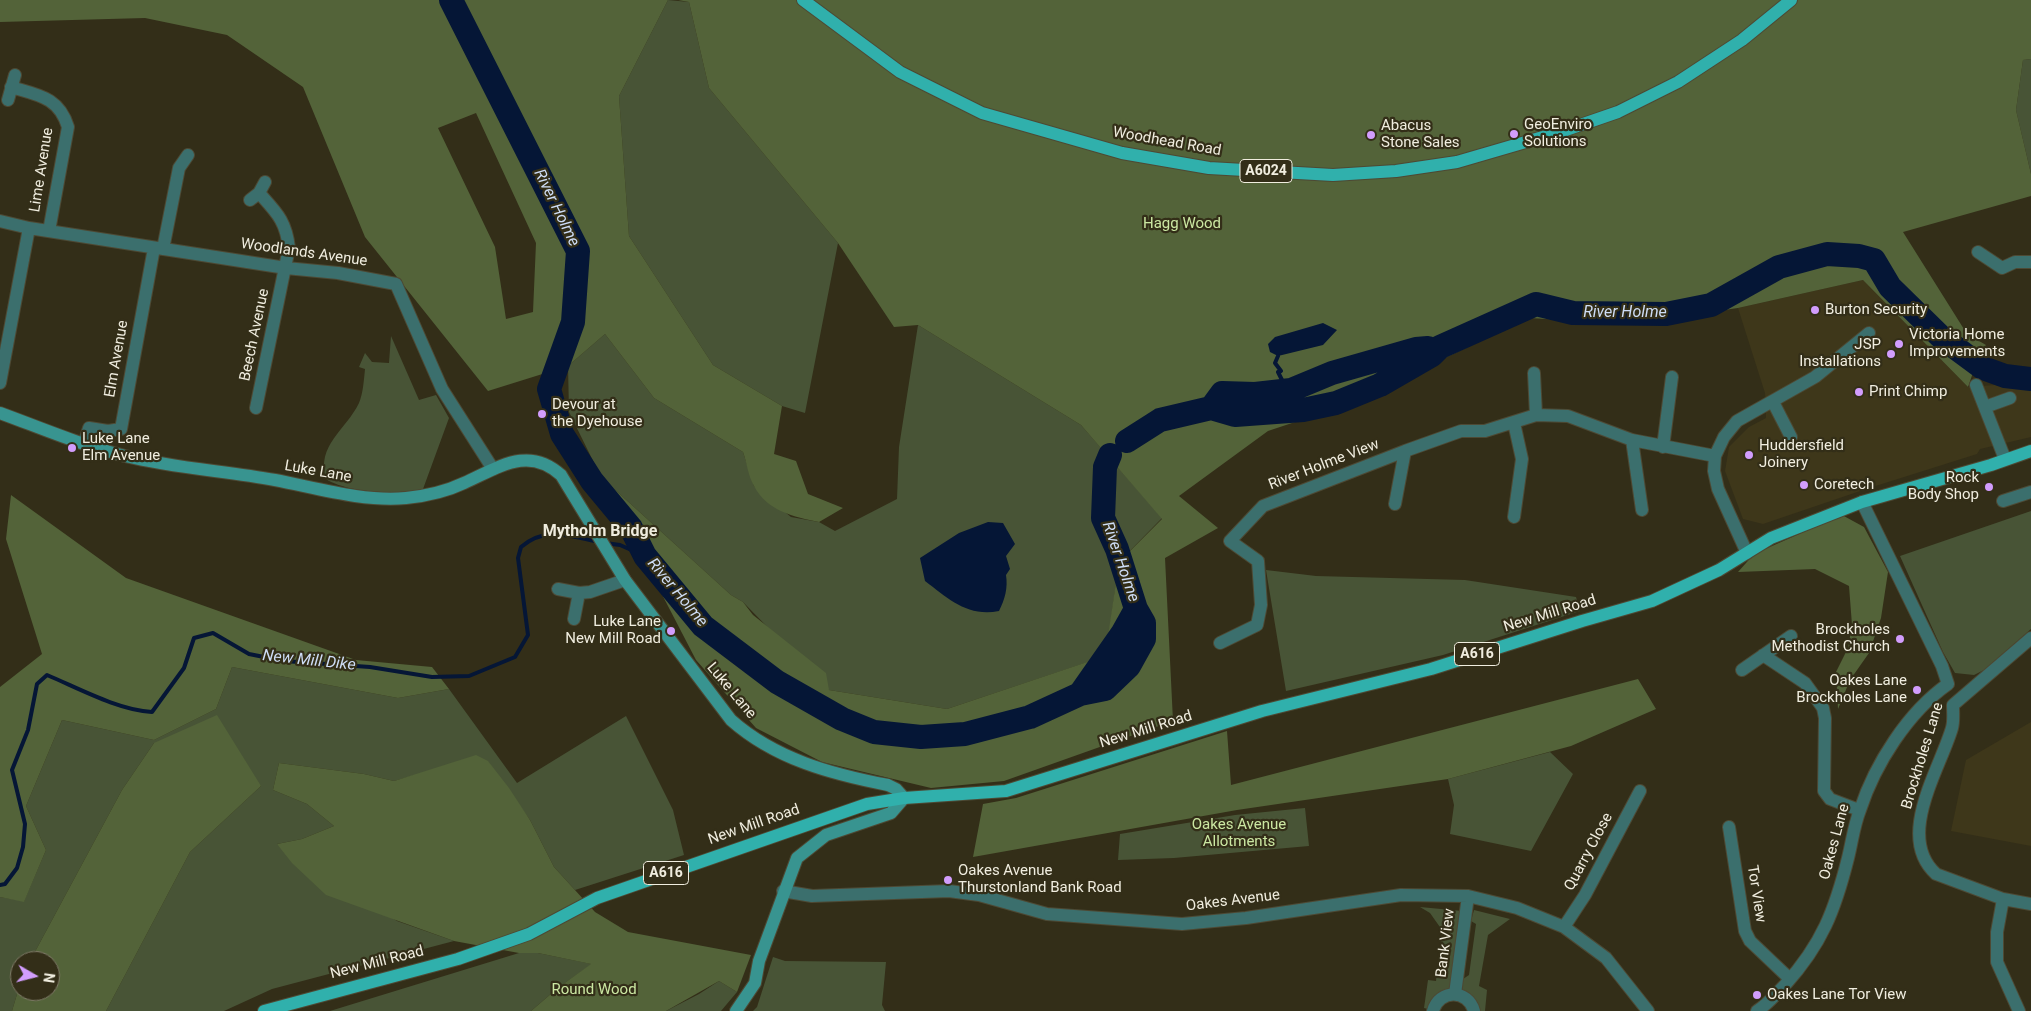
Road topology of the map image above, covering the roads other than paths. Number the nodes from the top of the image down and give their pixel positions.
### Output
1 (803, 0) edge
2 (1790, 0) edge
3 (8, 100) dead end
4 (188, 155) dead end
5 (258, 192) dead end
6 (0, 221) edge
7 (29, 228) junction
8 (49, 231) junction
9 (159, 248) junction
10 (1978, 252) dead end
11 (2031, 262) edge
12 (286, 268) junction
13 (1870, 333) dead end
14 (1534, 372) dead end
15 (1672, 378) dead end
16 (0, 383) edge
17 (1976, 385) dead end
18 (2010, 398) dead end
19 (1773, 402) junction
20 (1985, 407) junction
21 (256, 408) dead end
22 (0, 413) edge
23 (1536, 415) junction
24 (1514, 423) junction
25 (1791, 437) dead end
26 (1632, 440) junction
27 (84, 444) junction
28 (1663, 447) junction
29 (1404, 451) junction
30 (2031, 451) edge
31 (1715, 456) junction
32 (2005, 459) junction
33 (493, 469) junction
34 (2031, 492) edge
35 (2003, 500) dead end
36 (1862, 502) junction
37 (1395, 504) dead end
38 (1642, 510) dead end
39 (1514, 517) dead end
40 (1747, 552) junction
41 (626, 580) junction
42 (558, 589) dead end
43 (580, 593) junction
44 (574, 619) dead end
45 (1791, 636) dead end
46 (2031, 638) edge
47 (1220, 643) dead end
48 (1763, 655) junction
49 (1742, 670) dead end
50 (1948, 684) junction
51 (1953, 705) junction
52 (1640, 791) dead end
53 (904, 798) junction
54 (1860, 810) junction
55 (1729, 827) dead end
56 (783, 892) junction
57 (1468, 896) junction
58 (2003, 899) junction
59 (2031, 904) edge
60 (1564, 927) junction
61 (1790, 979) junction
62 (1456, 994) junction
63 (264, 1011) edge
64 (736, 1011) edge
65 (1433, 1011) edge
66 (1474, 1011) edge
67 (1648, 1011) edge
68 (1758, 1011) edge
69 (2019, 1011) edge

1 - 2 main road, Woodhead Road / A6024
3 - 8 street, Lime Avenue
4 - 9 street
5 - 12 street, Beech Avenue
6 - 7 street, Woodlands Avenue
7 - 8 street, Woodlands Avenue
7 - 16 street
8 - 9 street, Woodlands Avenue
9 - 12 street, Woodlands Avenue
9 - 27 street, Elm Avenue
10 - 11 street
12 - 21 street, Beech Avenue
12 - 33 street, Woodlands Avenue
13 - 19 street
14 - 23 street
15 - 28 street
17 - 20 street
18 - 20 street
19 - 25 street
19 - 31 street
20 - 32 street
22 - 27 street, Luke Lane
23 - 24 street, River Holme View
23 - 26 street, River Holme View
24 - 29 street, River Holme View
24 - 39 street
26 - 28 street, River Holme View
26 - 38 street
27 - 33 street, Luke Lane
28 - 31 street, River Holme View
29 - 37 street, River Holme View
29 - 47 street, River Holme View
30 - 32 main road, New Mill Road / A616
31 - 40 street
32 - 36 main road, New Mill Road / A616
33 - 41 street, Luke Lane
34 - 35 street
36 - 40 main road, New Mill Road / A616
36 - 50 street
40 - 53 main road, New Mill Road / A616
41 - 43 street
41 - 53 street, Luke Lane
42 - 43 street
43 - 44 street
45 - 48 street
46 - 51 street, Brockholes Lane
48 - 49 street
48 - 54 street
50 - 51 street
50 - 54 street, Oakes Lane
51 - 58 street, Brockholes Lane
52 - 60 street, Quarry Close
53 - 56 street
53 - 63 main road, New Mill Road / A616
54 - 61 street, Oakes Lane
55 - 61 street, Tor View
56 - 57 street, Oakes Avenue
56 - 64 street
57 - 60 street, Oakes Avenue
57 - 62 street, Bank View
58 - 59 street, Brockholes Lane
58 - 69 street
60 - 67 street, Oakes Avenue
61 - 68 street, Oakes Lane
62 - 65 street, Bank View
62 - 66 street, Bank View

